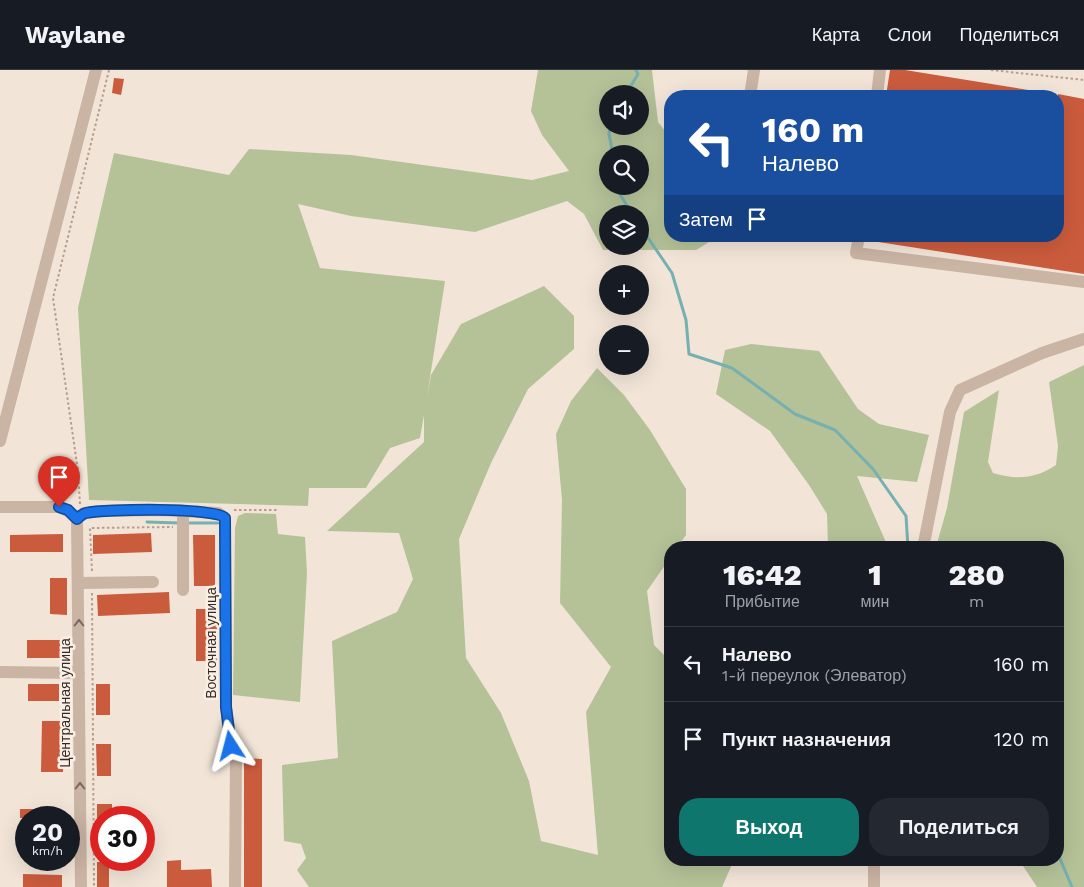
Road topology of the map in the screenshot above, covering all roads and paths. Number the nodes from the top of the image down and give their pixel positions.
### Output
1 (96, 70) edge
2 (110, 70) edge
3 (754, 70) edge
4 (880, 70) edge
5 (991, 70) edge
6 (1084, 80) edge
7 (751, 90) edge
8 (878, 90) edge
9 (858, 242) edge
10 (1084, 282) edge
11 (1084, 339) edge
12 (0, 440) edge
13 (3, 504) edge
14 (277, 510) dead end
15 (182, 511) junction
16 (224, 516) junction
17 (77, 519) junction
18 (182, 526) junction
19 (925, 541) edge
20 (153, 582) dead end
21 (86, 583) junction
22 (183, 590) dead end
23 (0, 672) edge
24 (79, 673) junction
25 (874, 866) edge
26 (81, 887) edge
27 (94, 887) edge
28 (235, 887) edge
29 (874, 887) edge

1 - 12 street
2 - 17 path
3 - 7 street
4 - 8 street
5 - 6 path
9 - 10 street
11 - 19 street
13 - 17 street
14 - 16 path
15 - 16 street
15 - 17 street
15 - 18 street
16 - 28 street, Восточная улица
17 - 21 street, Центральная улица
18 - 21 path
18 - 22 street
20 - 21 street
24 -> 21 street, Центральная улица
21 - 27 path
23 - 24 street
26 -> 24 street, Центральная улица
25 - 29 street

